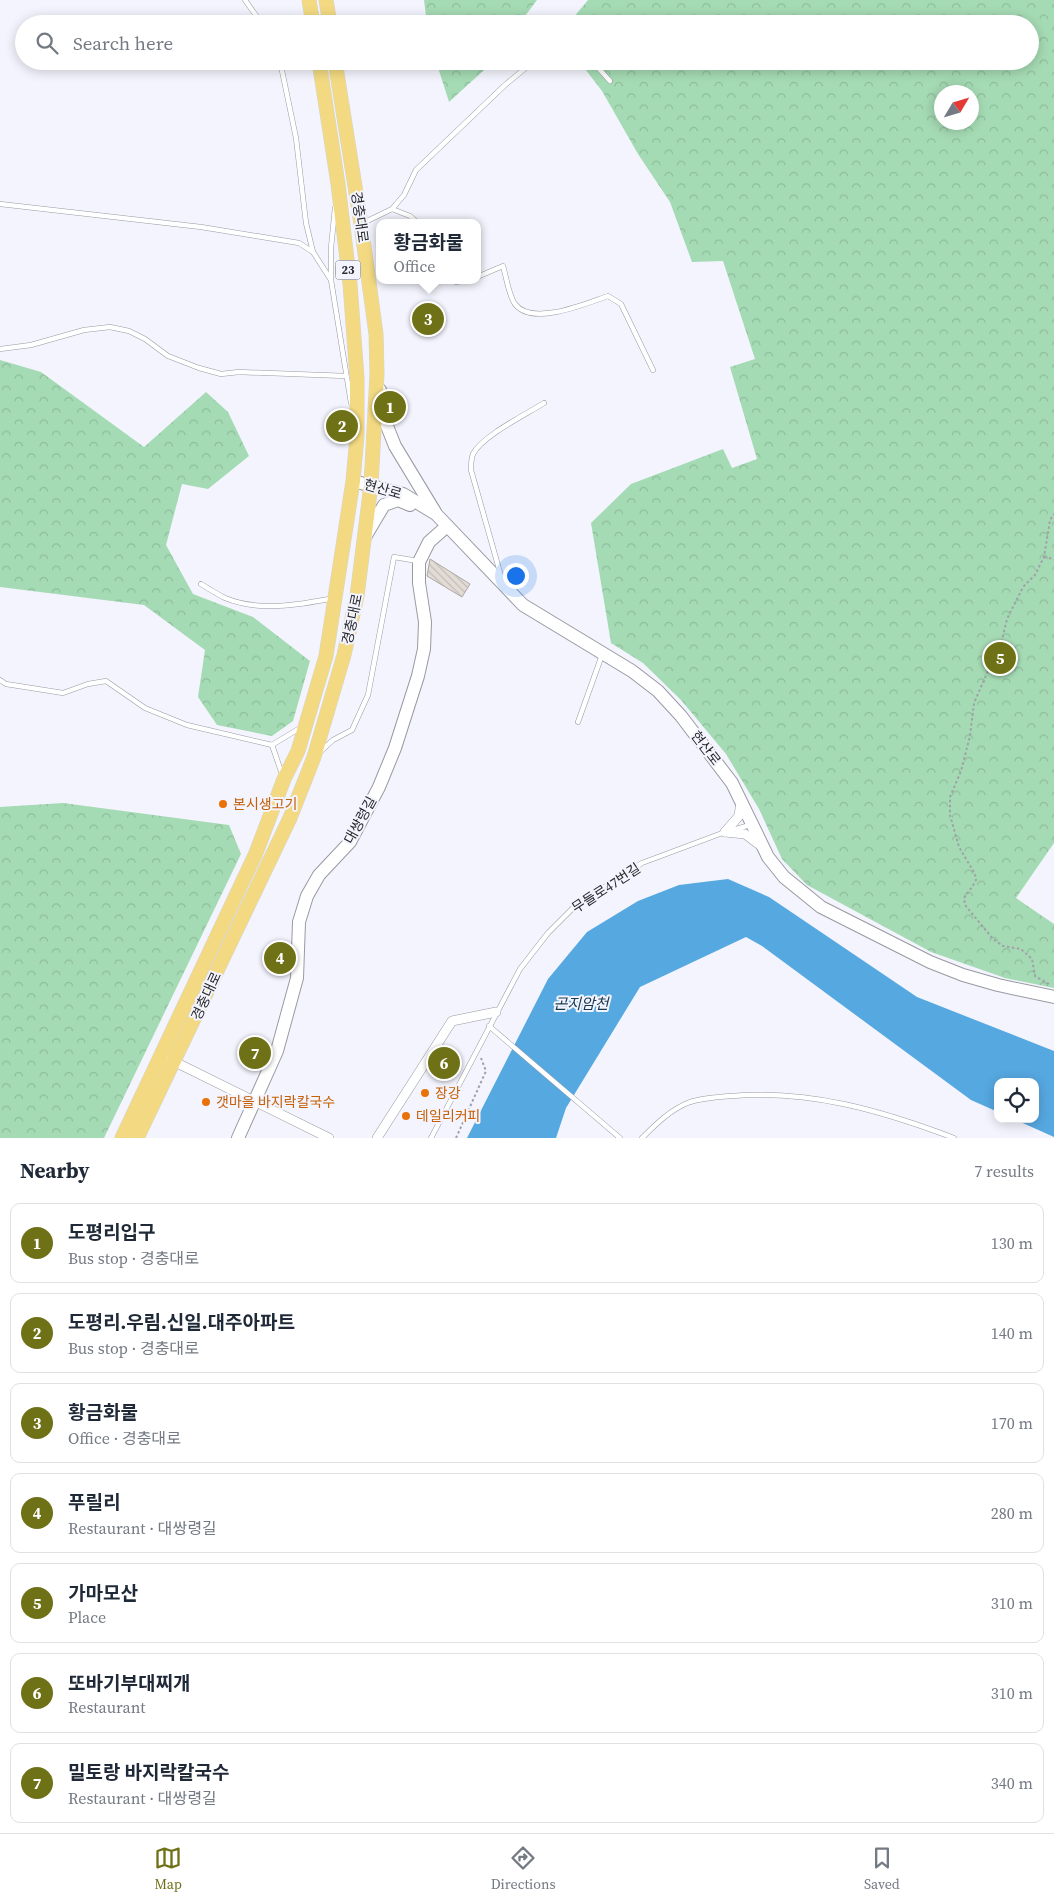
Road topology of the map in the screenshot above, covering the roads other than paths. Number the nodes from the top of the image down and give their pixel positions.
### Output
1 (245, 0) edge
2 (309, 0) edge
3 (326, 0) edge
4 (256, 15) edge
5 (312, 15) edge
6 (328, 15) edge
7 (282, 70) edge
8 (320, 70) edge
9 (336, 70) edge
10 (523, 70) edge
11 (600, 70) edge
12 (610, 81) dead end
13 (338, 184) junction
14 (0, 204) edge
15 (392, 209) junction
16 (413, 219) edge
17 (361, 224) junction
18 (313, 252) junction
19 (481, 275) edge
20 (331, 280) junction
21 (0, 349) edge
22 (653, 370) dead end
23 (377, 374) junction
24 (346, 376) junction
25 (544, 403) dead end
26 (357, 436) junction
27 (354, 481) junction
28 (371, 485) junction
29 (436, 514) junction
30 (446, 526) junction
31 (364, 539) junction
32 (419, 562) junction
33 (201, 584) dead end
34 (504, 587) junction
35 (335, 598) junction
36 (603, 653) junction
37 (0, 680) edge
38 (578, 722) dead end
39 (306, 725) junction
40 (272, 745) junction
41 (314, 757) junction
42 (284, 779) junction
43 (741, 801) junction
44 (753, 824) junction
45 (725, 832) junction
46 (764, 847) junction
47 (1054, 997) edge
48 (496, 1012) junction
49 (489, 1026) junction
50 (162, 1054) junction
51 (175, 1062) junction
52 (254, 1101) junction
53 (122, 1138) edge
54 (137, 1138) edge
55 (238, 1138) edge
56 (329, 1138) edge
57 (377, 1138) edge
58 (431, 1138) edge
59 (620, 1138) edge
60 (642, 1138) edge
61 (954, 1138) edge

1 - 4 lane
2 - 5 main road
3 - 6 main road
7 - 18 lane
8 - 13 main road, 경충대로 / 23
9 - 17 main road, 경충대로 / 23
10 - 15 lane
11 - 12 lane
13 - 20 lane
13 - 26 main road, 경충대로 / 23
14 - 18 lane
15 - 16 lane
15 - 17 lane
17 - 23 main road, 경충대로 / 23
18 - 20 lane
19 - 22 lane
20 - 24 lane
21 - 24 lane
23 - 28 main road, 경충대로 / 23
23 - 29 street
24 - 26 lane
25 - 34 lane
26 - 27 main road, 경충대로 / 23
27 - 28 street, 현산로
27 - 35 main road, 경충대로 / 23
28 - 29 street, 현산로
28 - 31 main road, 경충대로 / 23
29 - 30 street, 현산로
29 - 31 street
30 - 32 street
30 - 34 street, 현산로
31 - 41 main road, 경충대로 / 23
32 - 41 lane
32 - 52 street, 대쌍령길
33 - 35 lane
34 - 36 street, 현산로
35 - 39 main road, 경충대로 / 23
36 - 38 lane
36 - 43 street, 현산로
37 - 40 lane
39 - 40 lane
39 - 42 main road, 경충대로 / 23
40 - 42 lane
41 - 51 main road, 경충대로 / 23
42 - 50 main road, 경충대로 / 23
43 - 44 street, 현산로
43 - 45 street
44 - 45 lane, 무들로47번길
44 - 46 street, 현산로
45 - 46 street
45 - 48 lane, 무들로47번길
46 - 47 street, 현산로
48 - 49 lane, 무들로47번길
48 - 57 street
49 - 58 lane, 무들로47번길
49 - 59 lane
50 - 51 street
50 - 53 main road, 경충대로 / 23
51 - 52 street
51 - 54 main road, 경충대로 / 23
52 - 55 street, 대쌍령길
52 - 56 street
60 - 61 lane

